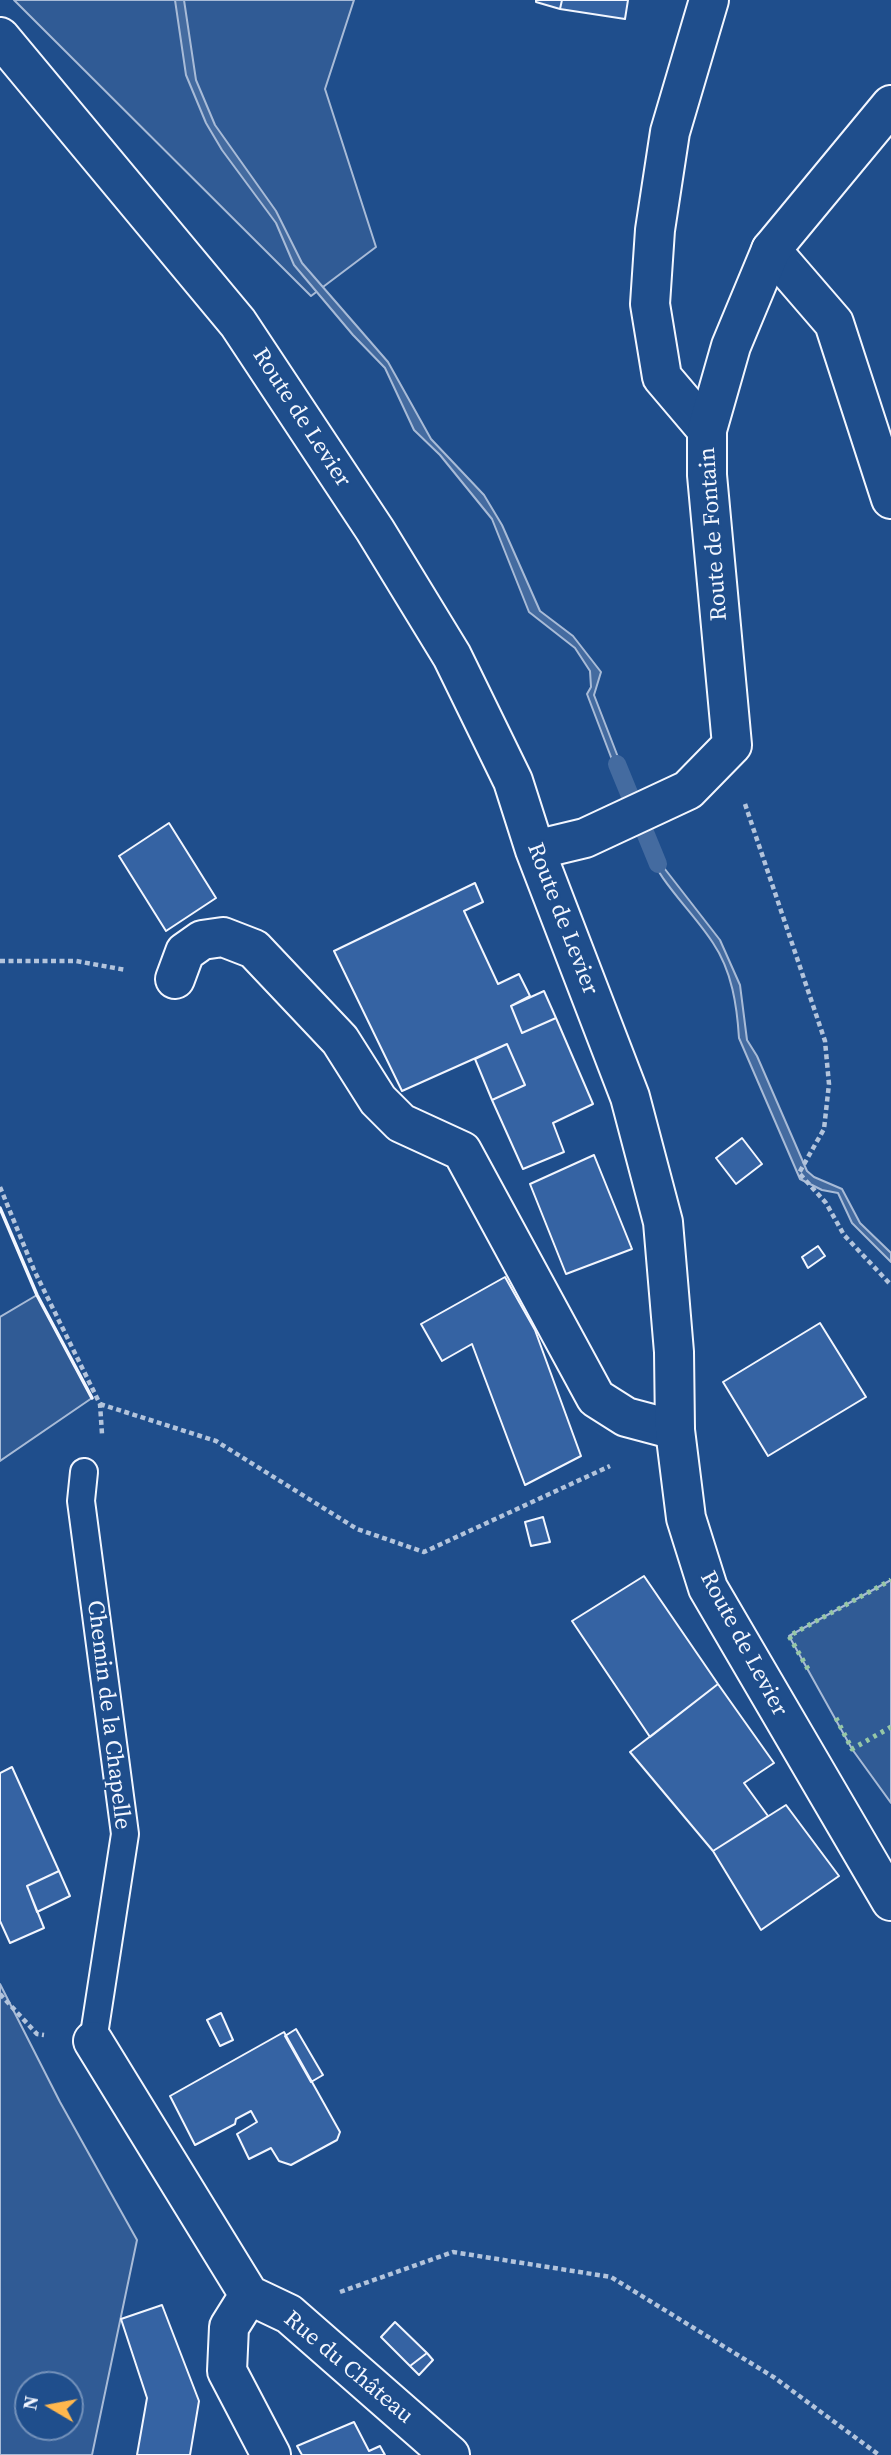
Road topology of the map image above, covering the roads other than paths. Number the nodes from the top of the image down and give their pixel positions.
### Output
1 (709, 0) edge
2 (0, 37) edge
3 (891, 105) edge
4 (771, 250) junction
5 (707, 430) junction
6 (891, 499) edge
7 (535, 850) junction
8 (175, 979) road end
9 (675, 1430) junction
10 (84, 1472) dead end
11 (891, 1901) edge
12 (93, 2041) joint
13 (249, 2295) junction
14 (271, 2455) edge
15 (450, 2455) edge

1 - 5 street
2 - 7 street, Route de Levier
3 - 4 street, Route de Fontain
4 - 5 street, Route de Fontain
4 - 6 street
5 - 7 street, Route de Fontain
7 - 9 street, Route de Levier
8 - 9 street
9 - 11 street, Route de Levier
10 - 12 lane, Chemin de la Chapelle
12 - 13 street
13 - 14 street
13 - 15 street, Rue du Château

